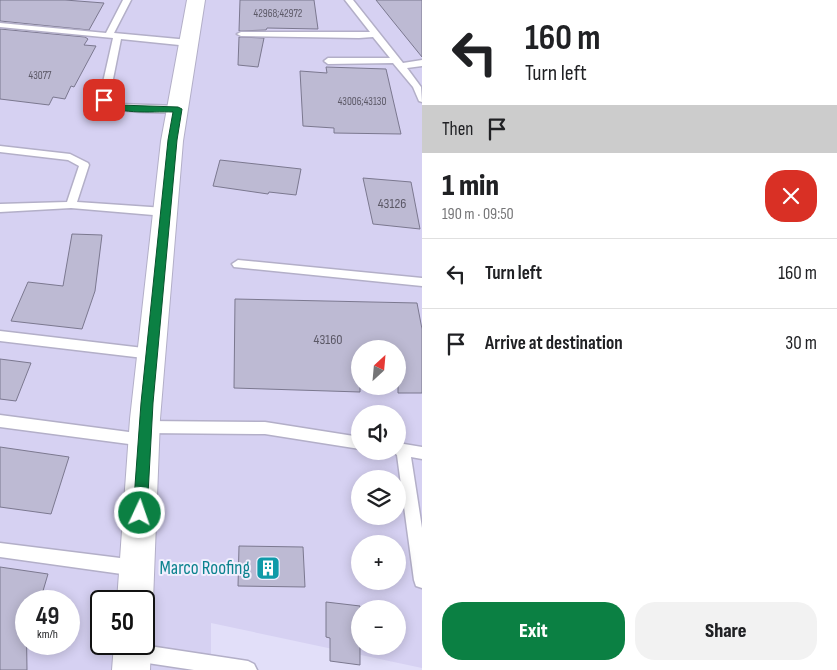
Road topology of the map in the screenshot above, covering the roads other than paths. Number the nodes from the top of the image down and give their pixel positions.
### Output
1 (127, 0) edge
2 (196, 0) edge
3 (349, 0) edge
4 (0, 25) edge
5 (242, 34) dead end
6 (375, 34) junction
7 (108, 36) junction
8 (118, 37) junction
9 (189, 43) junction
10 (328, 61) dead end
11 (398, 63) junction
12 (422, 63) edge
13 (422, 99) edge
14 (178, 109) junction
15 (0, 149) edge
16 (71, 205) junction
17 (0, 208) edge
18 (165, 212) junction
19 (238, 264) dead end
20 (422, 282) edge
21 (0, 336) edge
22 (152, 354) junction
23 (0, 421) edge
24 (144, 434) junction
25 (351, 442) edge
26 (406, 451) edge
27 (422, 453) edge
28 (402, 460) edge
29 (0, 550) edge
30 (136, 568) junction
31 (422, 580) edge
32 (135, 590) edge
33 (132, 655) edge
34 (248, 670) edge

1 - 7 lane
2 - 9 main road
3 - 6 lane
4 - 7 lane
5 - 6 lane
6 - 11 lane
7 - 8 lane
8 - 9 lane
8 - 14 lane
9 - 14 main road
10 - 11 lane
11 - 12 lane
11 - 13 lane
14 - 18 main road
15 - 16 lane
16 - 17 lane
16 - 18 lane
18 - 22 main road
19 - 20 lane
21 - 22 lane
22 - 24 main road
23 - 24 lane
24 - 25 lane
24 - 30 main road
26 - 27 lane
28 - 31 lane
29 - 30 lane
30 - 32 main road
33 - 34 lane

